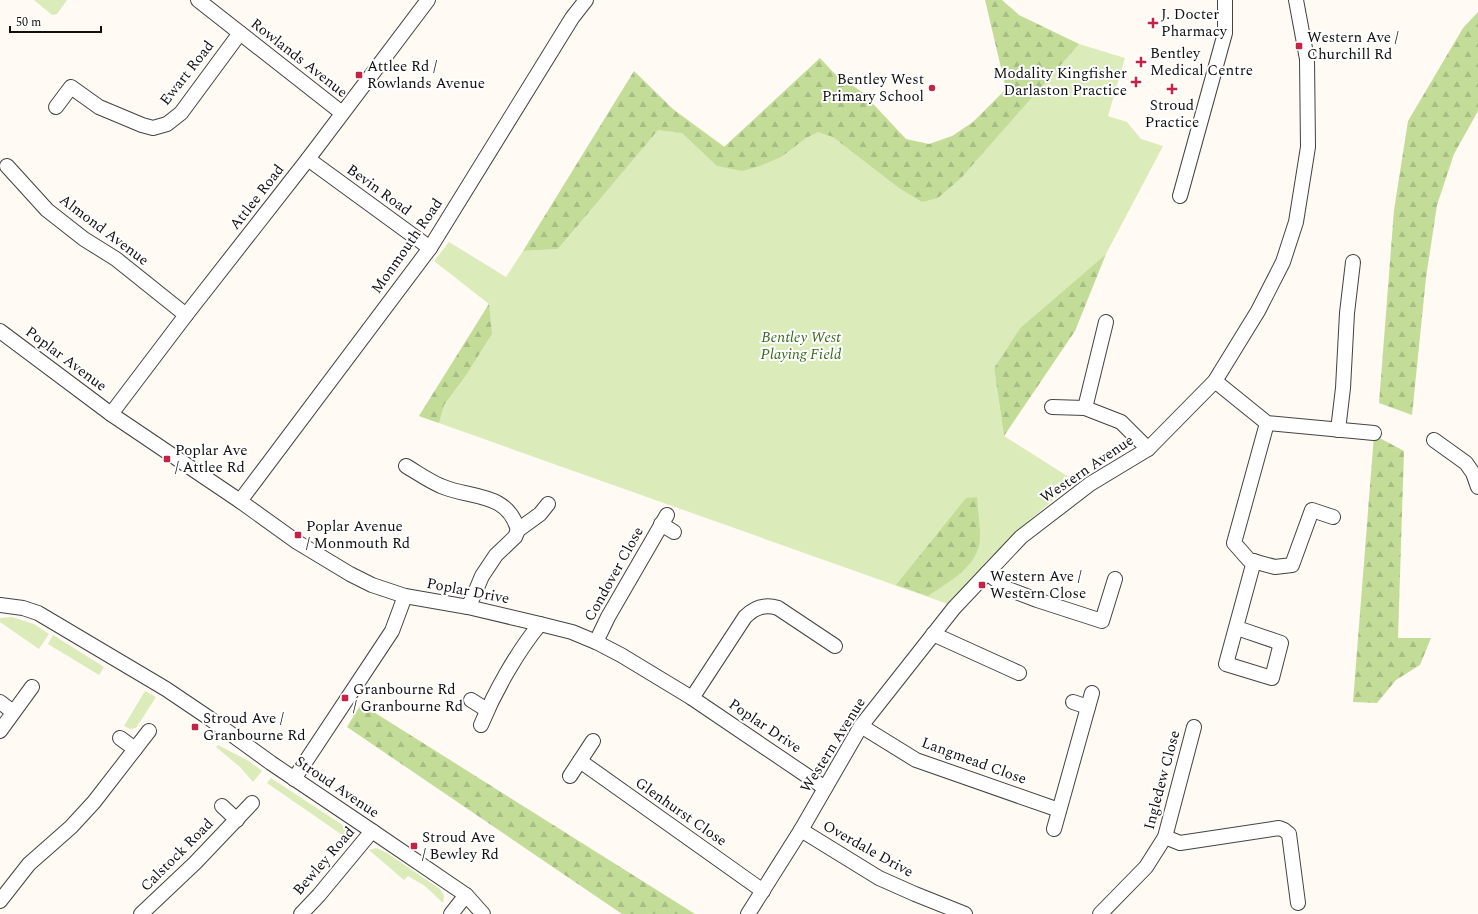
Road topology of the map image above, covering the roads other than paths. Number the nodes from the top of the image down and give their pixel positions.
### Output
1 (198, 0) edge
2 (428, 0) edge
3 (586, 0) edge
4 (1225, 0) edge
5 (1296, 0) edge
6 (240, 33) junction
7 (56, 107) dead end
8 (342, 114) junction
9 (308, 159) junction
10 (7, 166) dead end
11 (1180, 196) dead end
12 (430, 248) junction
13 (1353, 262) dead end
14 (186, 315) junction
15 (1106, 322) dead end
16 (0, 331) edge
17 (1215, 381) junction
18 (1052, 407) dead end
19 (1085, 408) junction
20 (111, 414) junction
21 (1267, 423) junction
22 (1338, 430) junction
23 (1374, 433) dead end
24 (1434, 440) dead end
25 (1148, 449) junction
26 (406, 466) dead end
27 (1478, 487) edge
28 (240, 501) junction
29 (548, 504) dead end
30 (1333, 517) dead end
31 (518, 530) junction
32 (674, 532) dead end
33 (1254, 561) junction
34 (987, 573) junction
35 (1114, 579) dead end
36 (405, 596) junction
37 (0, 605) edge
38 (468, 607) junction
39 (540, 624) junction
40 (1237, 628) dead end
41 (933, 634) junction
42 (596, 642) junction
43 (835, 646) dead end
44 (1019, 673) dead end
45 (32, 687) dead end
46 (1092, 693) dead end
47 (692, 698) junction
48 (471, 700) dead end
49 (0, 702) edge
50 (1073, 702) dead end
51 (1088, 707) junction
52 (487, 710) junction
53 (13, 712) junction
54 (481, 725) dead end
55 (861, 726) junction
56 (1194, 727) dead end
57 (0, 731) edge
58 (149, 731) dead end
59 (120, 738) dead end
60 (593, 741) dead end
61 (135, 749) junction
62 (580, 760) junction
63 (570, 776) dead end
64 (294, 779) junction
65 (825, 788) junction
66 (252, 803) dead end
67 (222, 806) dead end
68 (1058, 810) junction
69 (237, 820) junction
70 (1054, 829) dead end
71 (801, 830) junction
72 (372, 831) junction
73 (1165, 837) junction
74 (763, 891) junction
75 (466, 895) junction
76 (0, 901) edge
77 (1298, 903) dead end
78 (141, 914) edge
79 (301, 914) edge
80 (451, 914) edge
81 (483, 914) edge
82 (748, 914) edge
83 (964, 914) edge
84 (1100, 914) edge

1 - 6 street, Rowlands Avenue
2 - 8 street, Attlee Road
3 - 12 street, Monmouth Road
4 - 11 street
5 - 17 street, Western Avenue
6 - 7 street, Ewart Road
6 - 8 street, Rowlands Avenue
8 - 9 street, Attlee Road
9 - 12 street, Bevin Road
9 - 14 street, Attlee Road
10 - 14 street, Almond Avenue
12 - 28 street, Monmouth Road
13 - 22 street
14 - 20 street, Attlee Road
15 - 19 street
16 - 20 street, Poplar Avenue
17 - 21 street
17 - 25 street, Western Avenue
18 - 19 street
19 - 25 street
20 - 28 street, Poplar Drive
21 - 22 street
21 - 33 street
22 - 23 street
24 - 27 street
25 - 34 street, Western Avenue
26 - 31 street
28 - 36 street, Poplar Drive
29 - 31 street
30 - 33 street
31 - 38 street
32 - 42 street, Condover Close
33 - 40 street
34 - 35 street
34 - 41 street, Western Avenue
36 - 38 street, Poplar Drive
36 - 64 street
37 - 64 street, Stroud Avenue
38 - 39 street, Poplar Drive
39 - 42 street, Poplar Drive
39 - 52 street
41 - 44 street
41 - 55 street, Western Avenue
42 - 47 street, Poplar Drive
43 - 47 street
45 - 53 street
46 - 51 street
47 - 65 street, Poplar Drive
48 - 52 street
49 - 53 street
50 - 51 street
51 - 68 street
52 - 54 street
53 - 57 street
55 - 65 street, Western Avenue
55 - 68 street, Langmead Close
56 - 73 street, Ingledew Close
58 - 61 street
59 - 61 street
60 - 62 street
61 - 76 street
62 - 63 street
62 - 74 street, Glenhurst Close
64 - 72 street, Stroud Avenue
65 - 71 street, Western Avenue
66 - 69 street, Calstock Road
67 - 69 street, Calstock Road
68 - 70 street
69 - 78 street, Calstock Road
71 - 74 street, Western Avenue
71 - 83 street, Overdale Drive
72 - 75 street, Stroud Avenue
72 - 79 street, Bewley Road
73 - 77 street
73 - 84 street, Ingledew Close
74 - 82 street, Western Avenue
75 - 80 street
75 - 81 street, Stroud Avenue

